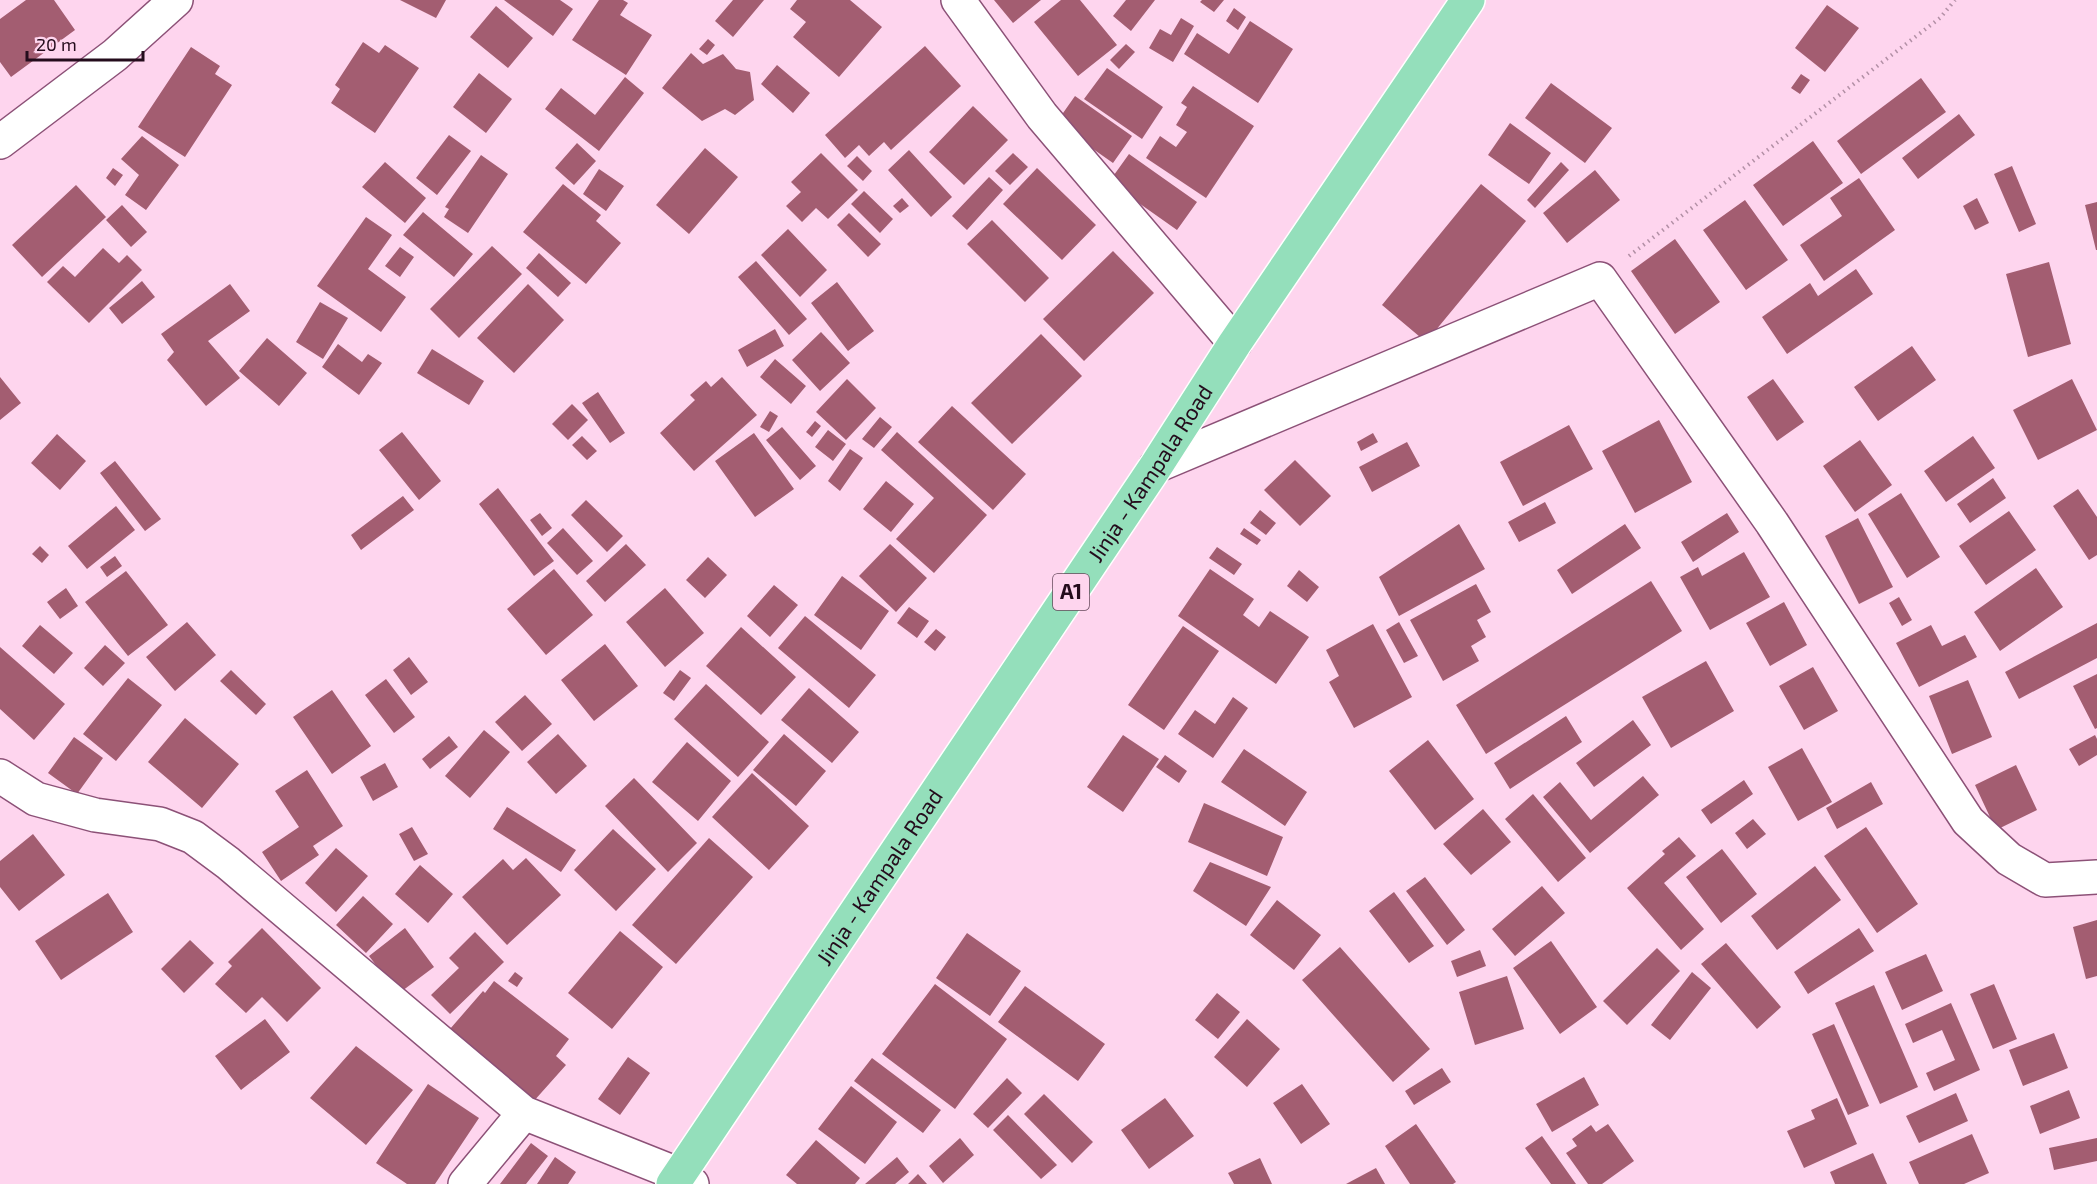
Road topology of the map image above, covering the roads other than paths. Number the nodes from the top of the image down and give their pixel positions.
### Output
1 (176, 0) edge
2 (958, 0) edge
3 (1468, 0) edge
4 (0, 142) edge
5 (1235, 343) junction
6 (1156, 466) junction
7 (0, 776) edge
8 (2097, 877) edge
9 (524, 1113) junction
10 (682, 1181) edge
11 (465, 1184) edge

1 - 4 street
2 - 5 street
3 - 5 highway, Jinja - Kampala Road / A1
5 - 6 highway, Jinja - Kampala Road / A1
6 - 8 street
6 - 10 highway, Jinja - Kampala Road / A1
7 - 9 street
9 - 10 street
9 - 11 street

